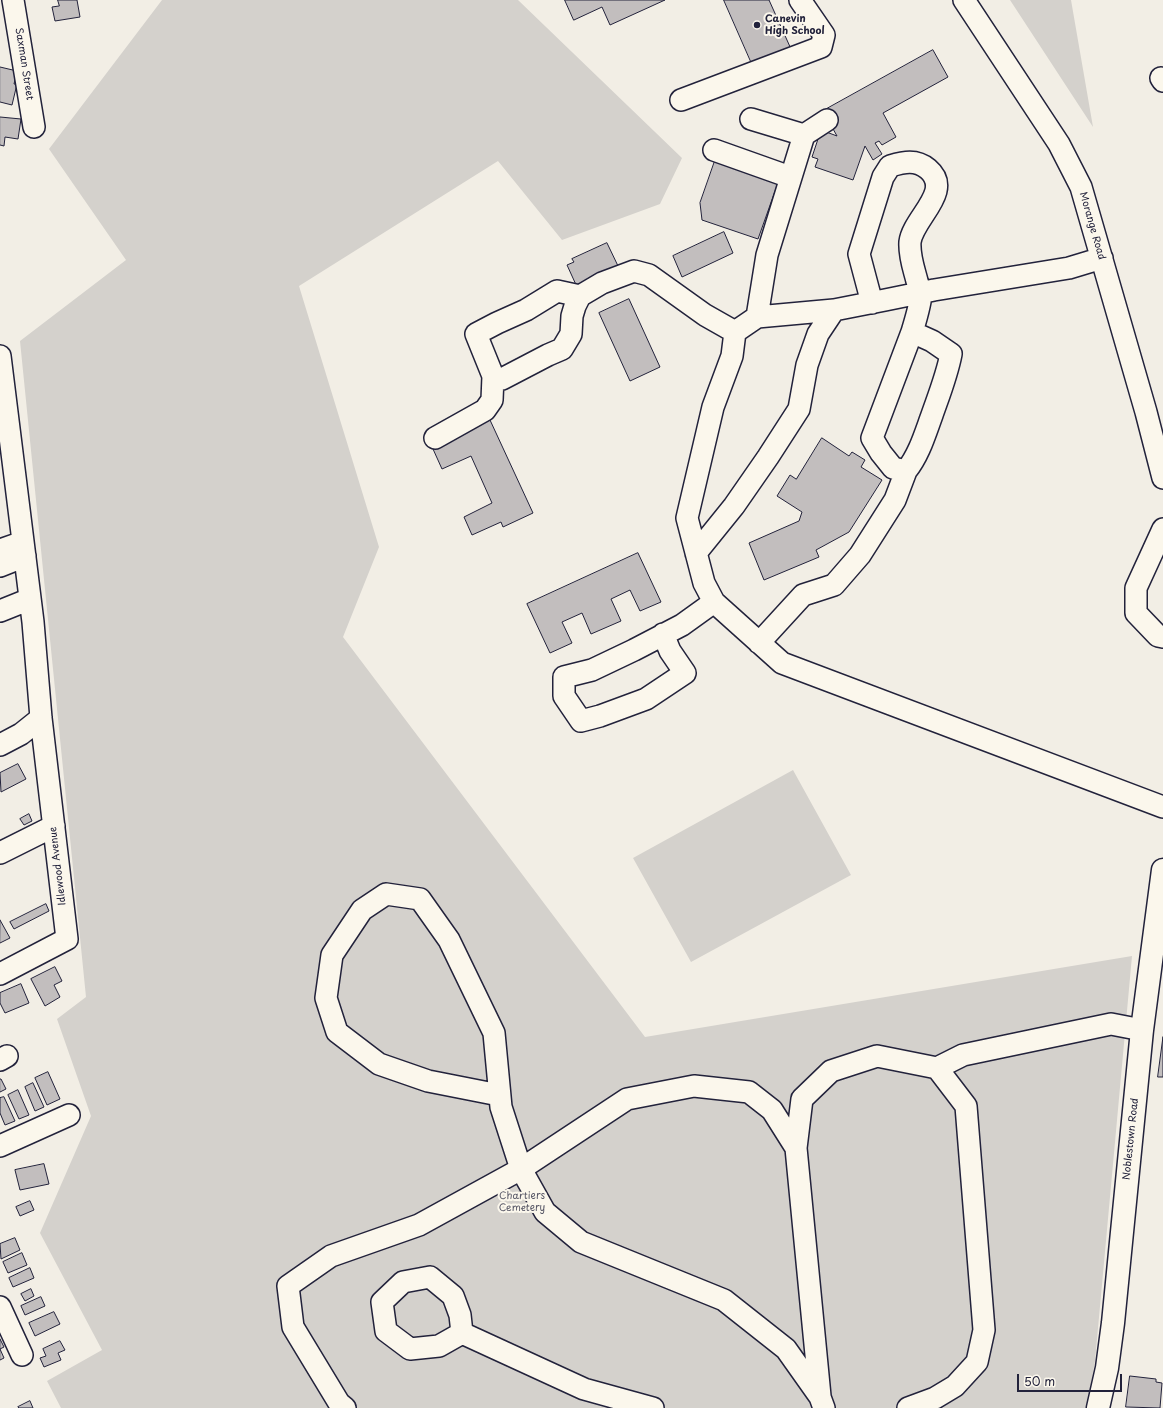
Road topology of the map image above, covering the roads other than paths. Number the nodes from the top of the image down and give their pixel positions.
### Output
1 (13, 0) edge
2 (800, 0) edge
3 (964, 0) edge
4 (681, 100) dead end
5 (751, 119) dead end
6 (827, 120) dead end
7 (34, 127) dead end
8 (804, 135) junction
9 (714, 150) dead end
10 (790, 177) junction
11 (1102, 258) junction
12 (921, 293) junction
13 (580, 296) junction
14 (872, 303) junction
15 (834, 310) junction
16 (757, 317) junction
17 (735, 332) junction
18 (912, 332) junction
19 (0, 356) edge
20 (493, 376) junction
21 (435, 438) dead end
22 (906, 471) junction
23 (1163, 478) edge
24 (8, 483) edge
25 (1163, 529) edge
26 (24, 549) junction
27 (0, 550) edge
28 (696, 552) junction
29 (0, 566) edge
30 (30, 599) junction
31 (714, 602) junction
32 (0, 612) edge
33 (664, 634) junction
34 (1163, 637) edge
35 (759, 643) junction
36 (41, 718) junction
37 (0, 745) edge
38 (1163, 807) edge
39 (54, 826) junction
40 (0, 853) edge
41 (1163, 870) edge
42 (0, 974) edge
43 (1142, 1030) junction
44 (937, 1068) junction
45 (500, 1095) junction
46 (802, 1100) junction
47 (772, 1110) junction
48 (69, 1115) dead end
49 (0, 1146) edge
50 (796, 1148) junction
51 (521, 1169) junction
52 (0, 1307) edge
53 (462, 1333) dead end
54 (22, 1355) dead end
55 (822, 1402) edge
56 (345, 1408) edge
57 (653, 1408) edge
58 (908, 1408) edge
59 (1098, 1408) edge

1 - 7 street, Saxman Street
2 - 4 street
3 - 11 street, Morange Road
5 - 8 street
6 - 8 street
8 - 10 street
9 - 10 street
10 - 16 street
11 - 12 street
11 - 23 street, Morange Road
12 - 14 street
12 - 14 street
12 - 18 street
13 - 17 street
13 - 20 street
13 - 20 street
14 - 15 street
15 - 16 street
15 - 28 street
16 - 17 street
17 - 28 street
18 - 22 street
18 - 22 street
19 - 24 street, Idlewood Avenue
20 - 21 street
22 - 35 street
24 - 26 street, Idlewood Avenue
25 - 34 street
26 - 27 street
26 - 29 street
26 - 30 street, Idlewood Avenue
28 - 31 street
30 - 32 street
30 - 36 street, Idlewood Avenue
31 - 33 street
31 - 35 street
33 - 33 street
35 - 38 street
36 - 37 street
36 - 39 street, Idlewood Avenue
39 - 40 street
39 - 42 street, Idlewood Avenue
41 - 43 main road, Noblestown Road
43 - 44 street
43 - 59 main road, Noblestown Road
44 - 46 street
44 - 58 street
45 - 45 street
45 - 51 street
46 - 47 street
46 - 50 street
47 - 50 street
47 - 51 street
48 - 49 street
50 - 55 street
51 - 55 street
51 - 56 street
52 - 54 street
53 - 57 street

